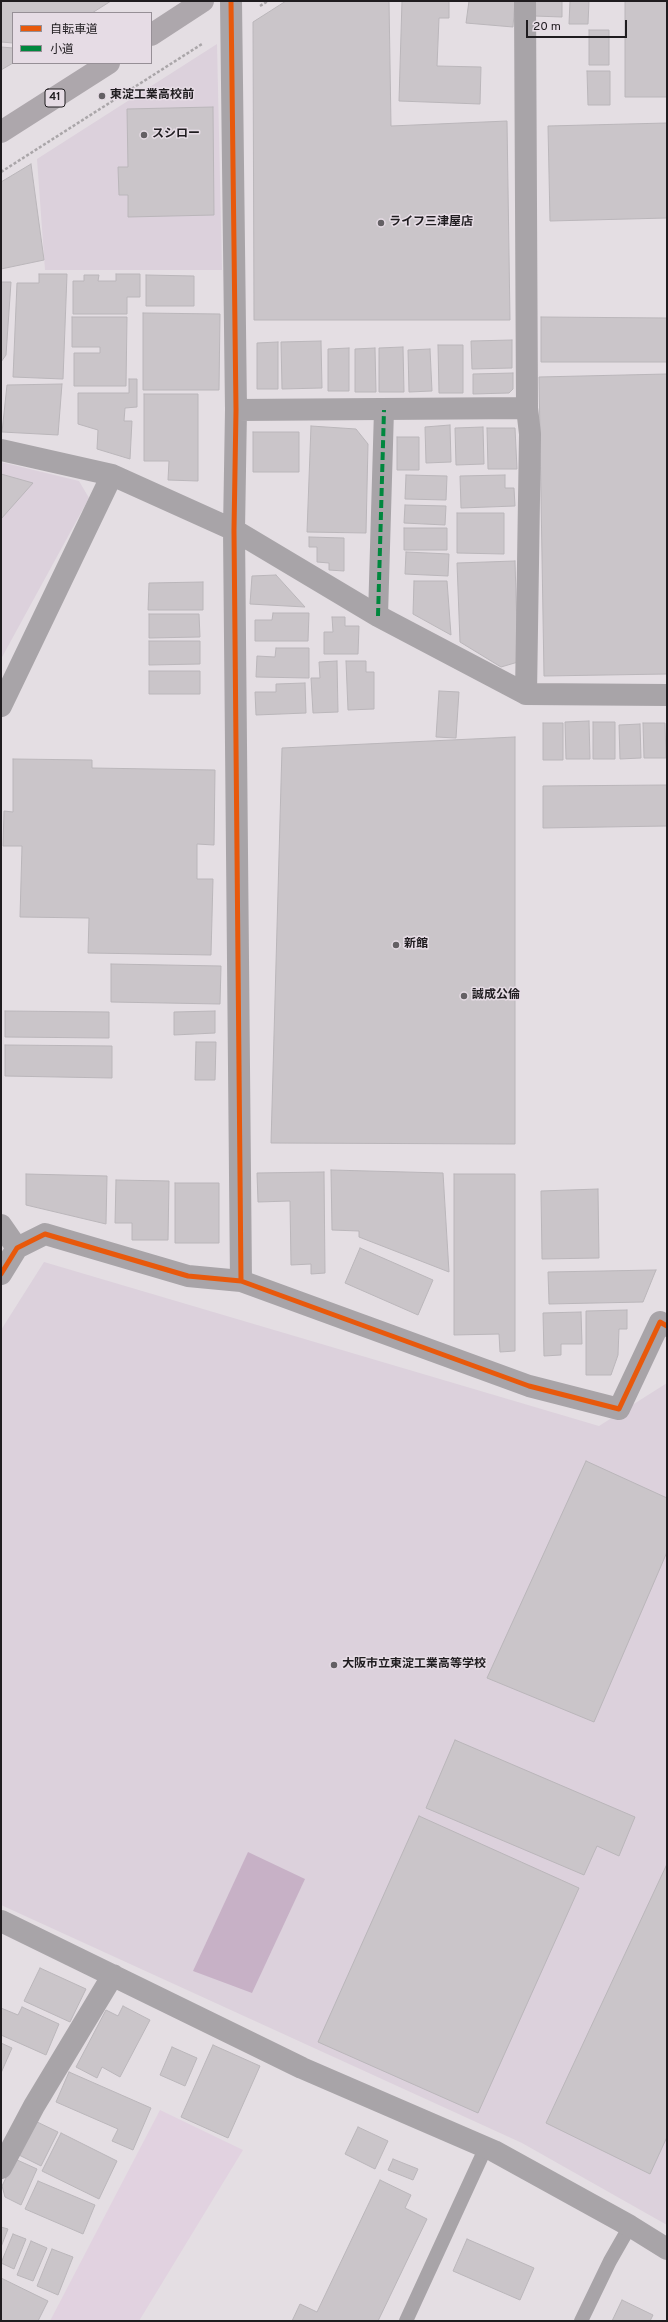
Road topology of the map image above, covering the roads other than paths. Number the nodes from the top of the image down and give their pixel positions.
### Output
1 (203, 1) edge
2 (231, 1) edge
3 (525, 1) edge
4 (152, 34) edge
5 (107, 64) edge
6 (1, 132) edge
7 (527, 408) junction
8 (236, 410) junction
9 (384, 410) junction
10 (1, 450) edge
11 (112, 475) junction
12 (234, 530) junction
13 (378, 616) junction
14 (526, 694) junction
15 (667, 695) edge
16 (1, 706) edge
17 (1, 1225) edge
18 (17, 1248) junction
19 (1, 1274) edge
20 (241, 1281) junction
21 (667, 1326) edge
22 (1, 1921) edge
23 (113, 1976) junction
24 (486, 2147) junction
25 (1, 2168) edge
26 (630, 2226) junction
27 (667, 2249) edge
28 (406, 2321) edge
29 (581, 2321) edge

1 - 4 main road
2 - 8 street
3 - 7 street
5 - 6 main road, 41
7 - 9 street
7 - 14 street
8 - 9 street
8 - 12 street
9 - 13 street
10 - 11 street
11 - 12 street
11 - 16 street
12 - 13 street
12 - 20 street
13 - 14 street
14 - 15 street
17 - 18 street
18 - 19 street
18 - 20 street
20 - 21 street
22 - 23 street
23 - 24 street
23 - 25 street
24 - 26 street
24 - 28 lane
26 - 27 street
26 - 29 lane

